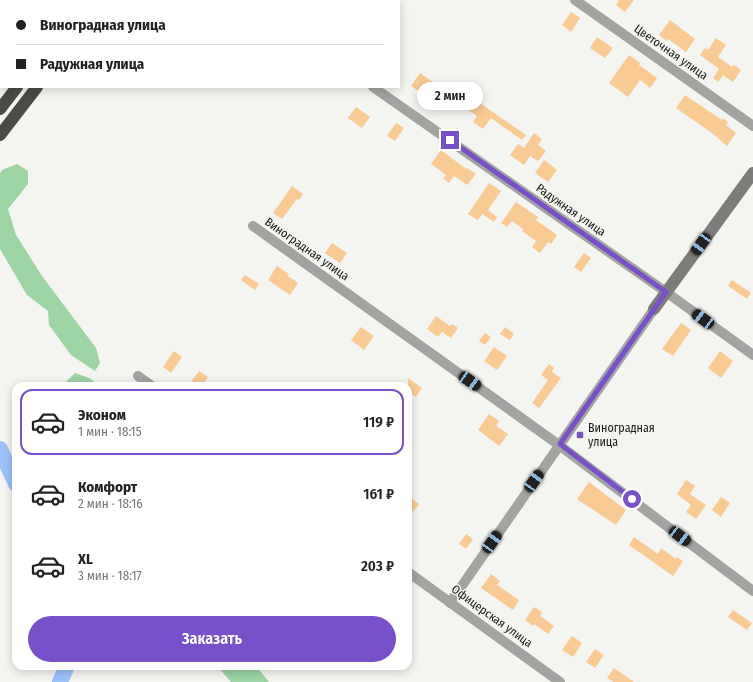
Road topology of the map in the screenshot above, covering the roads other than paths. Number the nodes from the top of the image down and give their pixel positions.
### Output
1 (575, 0) edge
2 (16, 88) edge
3 (36, 88) edge
4 (374, 88) edge
5 (0, 109) edge
6 (753, 126) edge
7 (0, 135) edge
8 (753, 173) edge
9 (253, 226) dead end
10 (666, 292) junction
11 (654, 309) joint
12 (753, 355) edge
13 (138, 376) dead end
14 (146, 382) edge
15 (560, 444) junction
16 (412, 575) edge
17 (753, 591) edge
18 (450, 603) junction
19 (560, 682) edge

1 - 6 street, Цветочная улица
2 - 5 highway
3 - 7 highway
4 - 10 street, Радужная улица
8 - 10 street
9 - 15 street, Виноградная улица
10 - 11 street
10 - 12 street, Радужная улица
11 - 15 street
13 - 14 street
15 - 17 street, Виноградная улица
15 - 18 street
16 - 18 street, Офицерская улица
18 - 19 street, Офицерская улица

